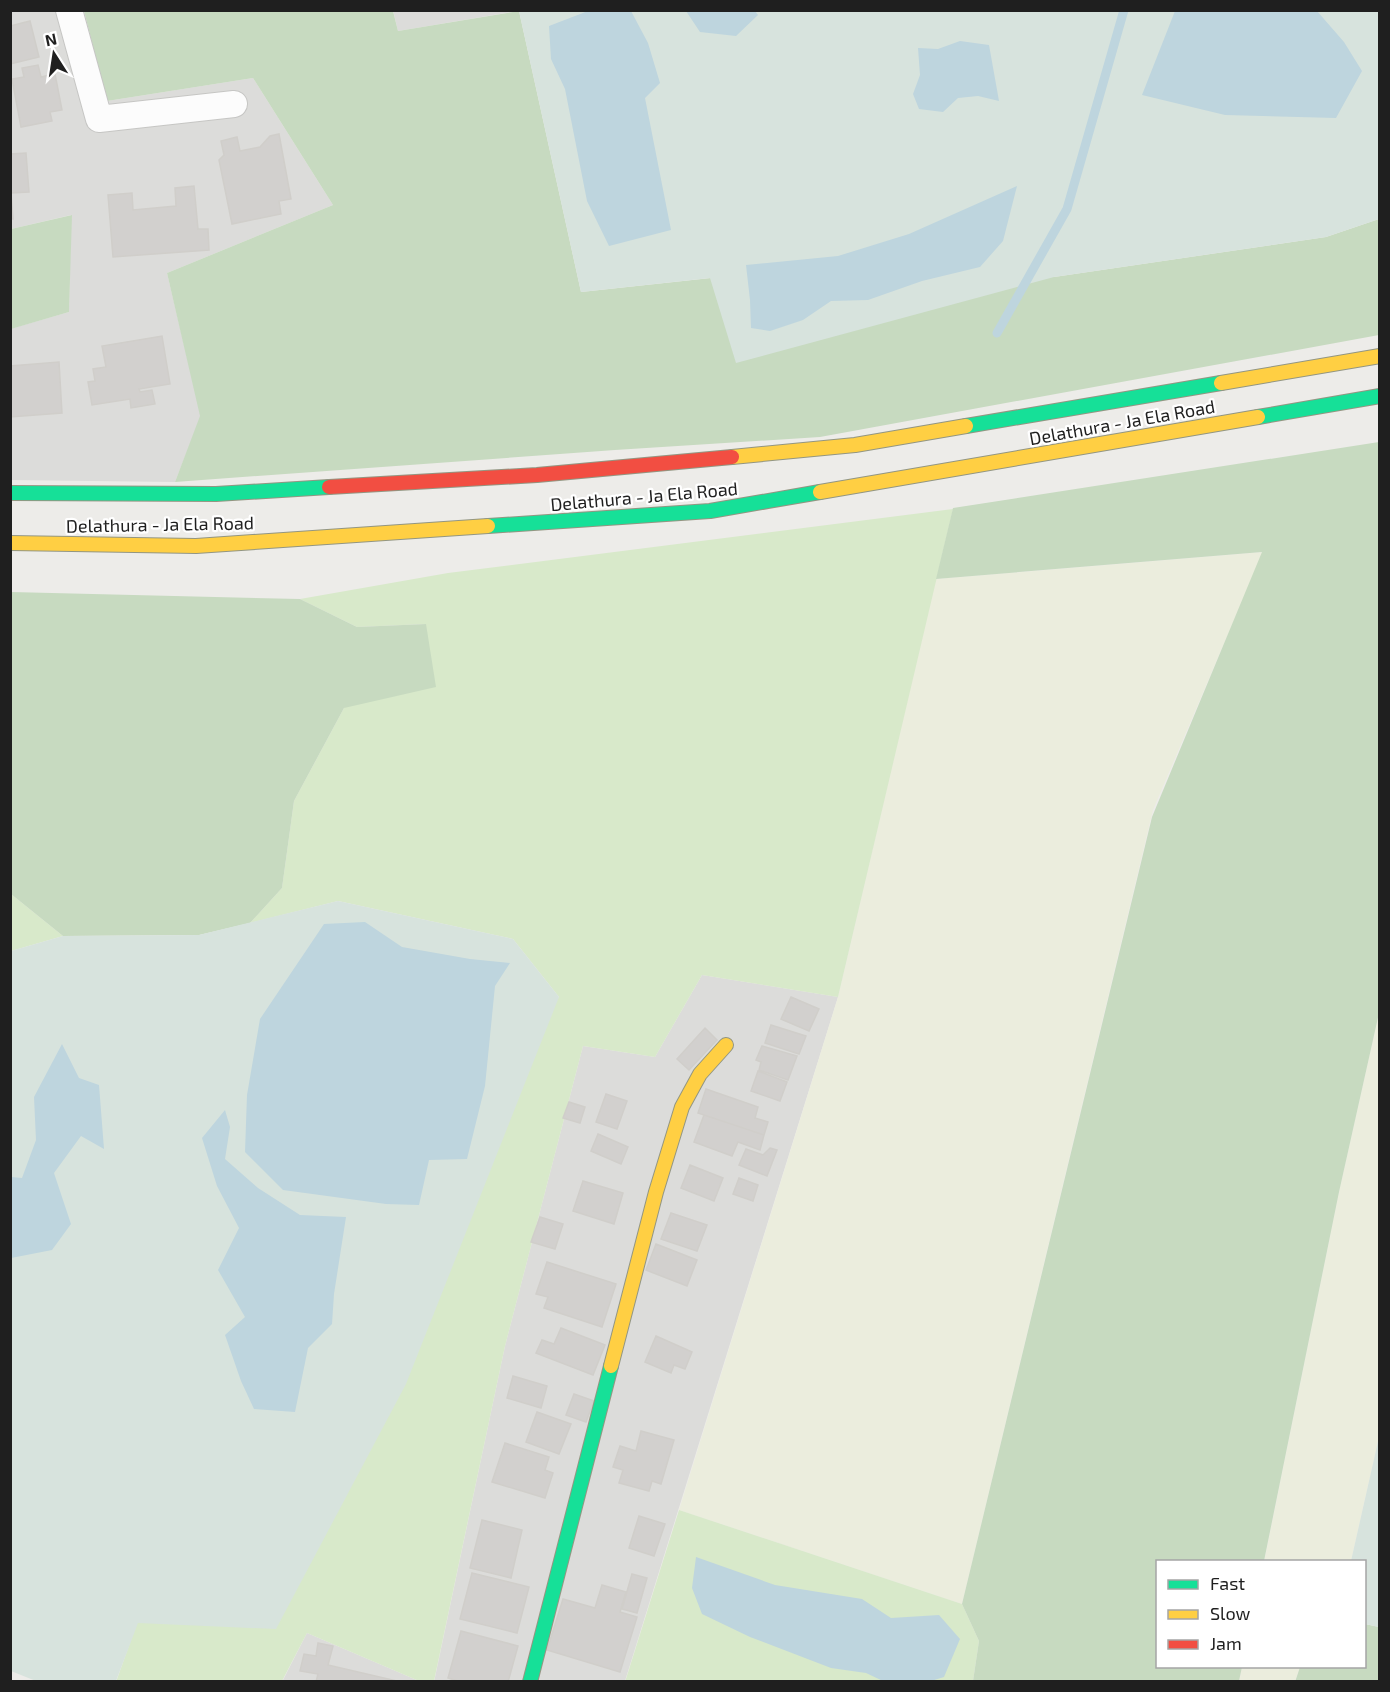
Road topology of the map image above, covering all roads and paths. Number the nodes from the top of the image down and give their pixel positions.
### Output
1 (69, 10) edge
2 (234, 104) dead end
3 (1380, 356) edge
4 (1380, 396) edge
5 (10, 493) edge
6 (10, 543) edge
7 (726, 1045) dead end
8 (530, 1682) edge

1 - 2 street
3 - 5 main road, Delathura - Ja Ela Road
4 - 6 main road, Delathura - Ja Ela Road
7 - 8 main road

